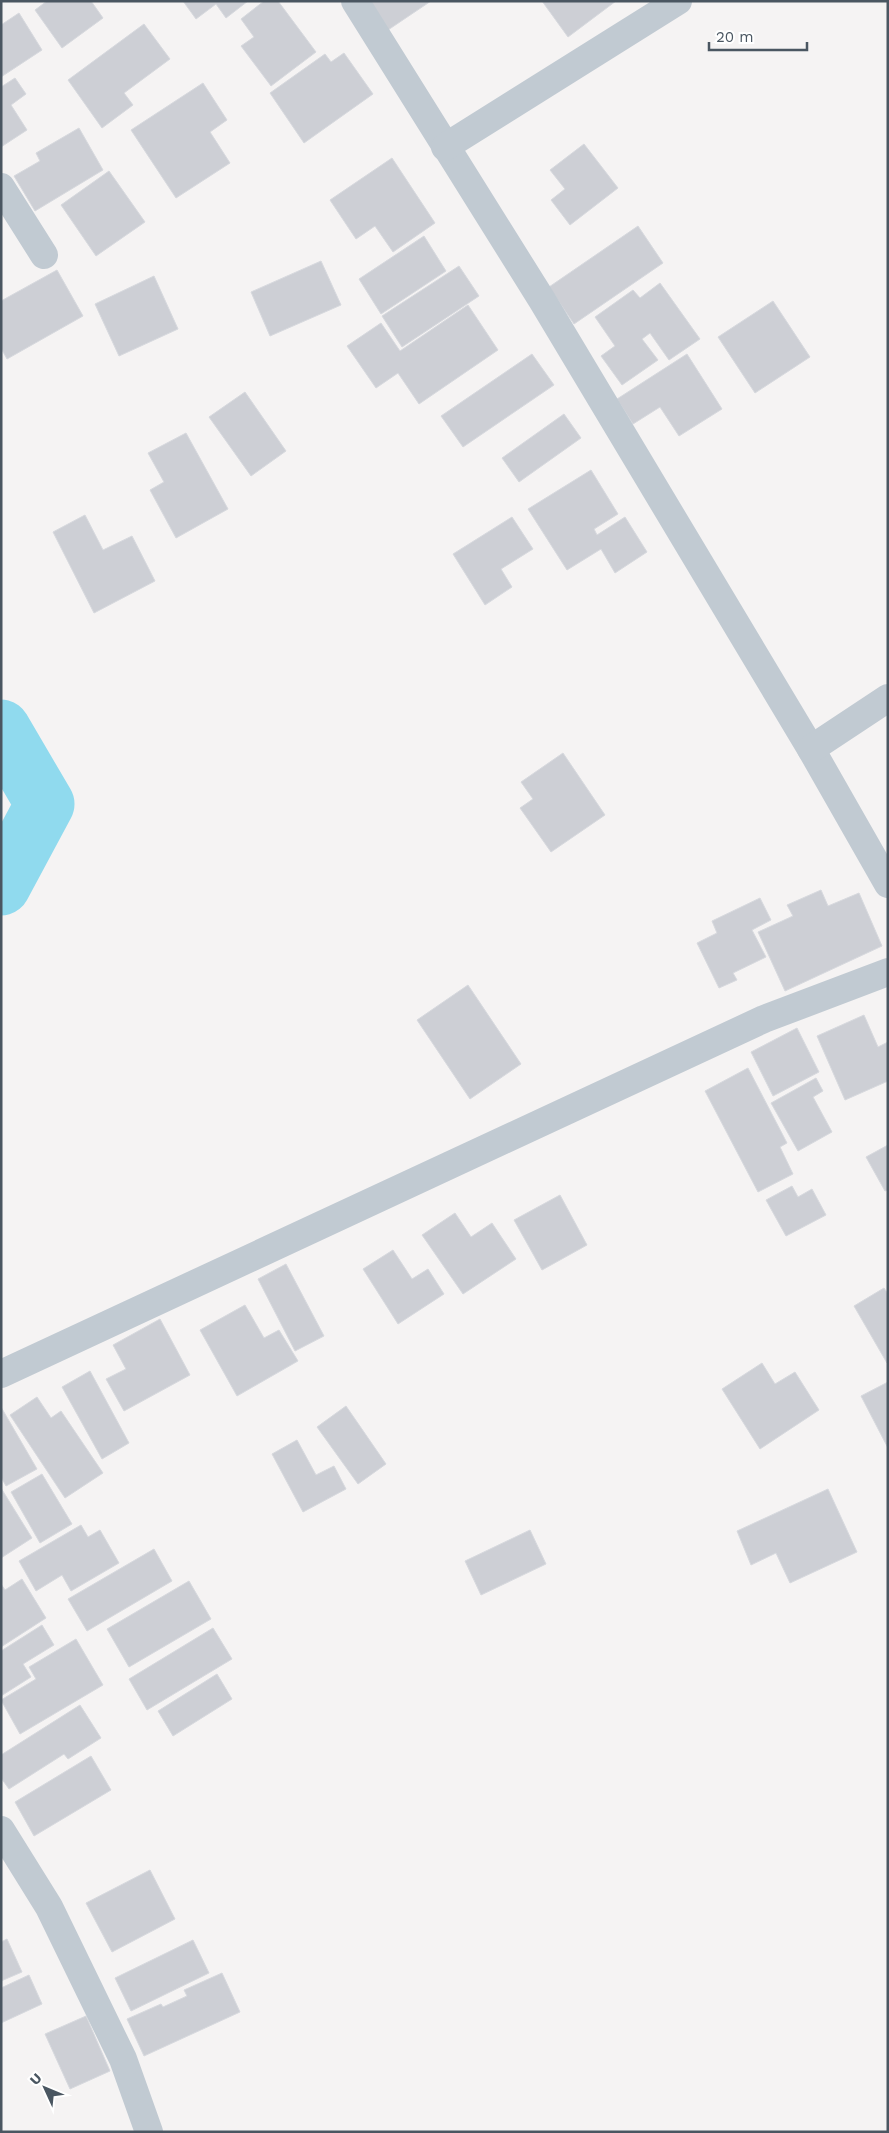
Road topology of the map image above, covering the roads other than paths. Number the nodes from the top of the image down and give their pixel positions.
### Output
1 (355, 1) edge
2 (678, 1) edge
3 (445, 147) junction
4 (1, 187) edge
5 (44, 255) dead end
6 (888, 698) edge
7 (811, 749) junction
8 (888, 884) edge
9 (888, 972) edge
10 (1, 1374) edge
11 (1, 1830) edge
12 (149, 2132) edge

1 - 3 street
2 - 3 street
3 - 7 street
4 - 5 street
6 - 7 street
7 - 8 street
9 - 10 street
11 - 12 street

